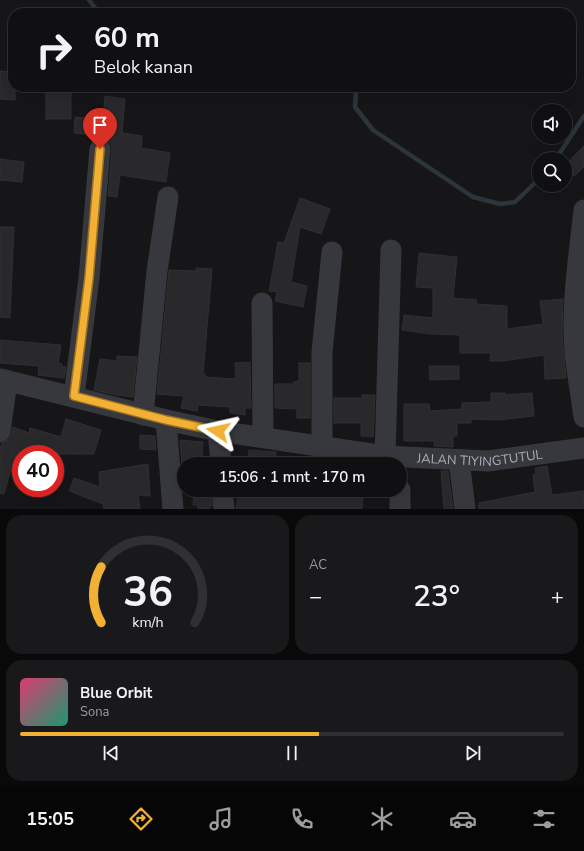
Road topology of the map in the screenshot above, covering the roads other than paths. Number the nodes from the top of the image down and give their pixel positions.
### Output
1 (100, 149) dead end
2 (168, 197) dead end
3 (584, 210) edge
4 (391, 250) dead end
5 (332, 252) dead end
6 (262, 303) dead end
7 (4, 380) edge
8 (74, 396) junction
9 (143, 415) junction
10 (584, 417) edge
11 (166, 420) junction
12 (218, 431) junction
13 (0, 432) edge
14 (263, 437) junction
15 (322, 447) junction
16 (584, 448) edge
17 (220, 457) edge
18 (388, 457) edge
19 (395, 457) edge
20 (407, 458) edge
21 (459, 460) junction
22 (223, 497) edge
23 (400, 497) edge
24 (173, 509) edge
25 (224, 509) edge
26 (400, 509) edge
27 (465, 509) edge

1 - 8 street
2 - 9 street
3 - 10 street
4 - 19 street
5 - 15 street
6 - 14 street
7 - 8 street, JALAN TIYINGTUTUL
7 - 13 street
8 - 9 street, JALAN TIYINGTUTUL
9 - 11 street, JALAN TIYINGTUTUL
11 - 12 street, JALAN TIYINGTUTUL
11 - 24 street
12 - 14 street, JALAN TIYINGTUTUL
12 - 17 street
14 - 15 street, JALAN TIYINGTUTUL
15 - 18 street, JALAN TIYINGTUTUL
16 - 21 street, JALAN TIYINGTUTUL
20 - 21 street, JALAN TIYINGTUTUL
21 - 27 street
22 - 25 street
23 - 26 street

